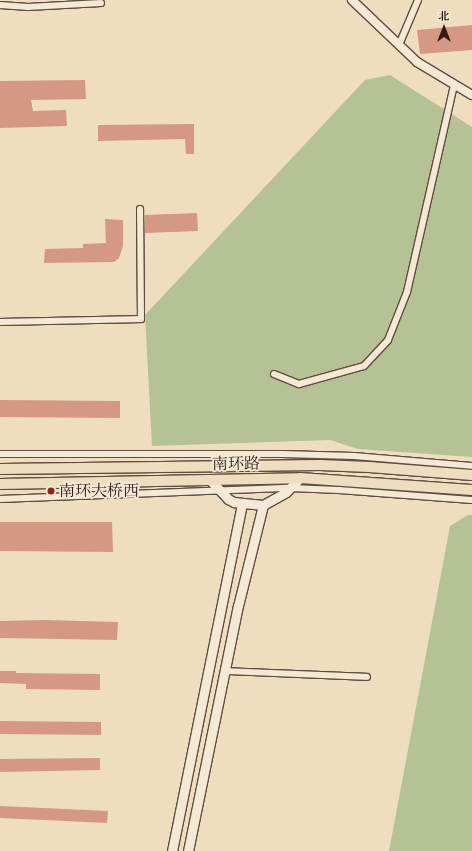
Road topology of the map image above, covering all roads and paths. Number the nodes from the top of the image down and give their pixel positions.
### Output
1 (352, 0) edge
2 (418, 0) edge
3 (101, 3) dead end
4 (0, 5) edge
5 (398, 45) junction
6 (454, 85) junction
7 (472, 95) edge
8 (140, 209) dead end
9 (0, 322) edge
10 (274, 374) dead end
11 (0, 454) edge
12 (369, 462) junction
13 (472, 466) edge
14 (0, 469) edge
15 (472, 476) edge
16 (300, 478) junction
17 (209, 479) junction
18 (0, 484) edge
19 (367, 486) junction
20 (290, 488) junction
21 (220, 490) junction
22 (472, 490) edge
23 (0, 498) edge
24 (472, 500) edge
25 (242, 504) junction
26 (263, 505) junction
27 (225, 671) junction
28 (367, 677) dead end
29 (172, 851) edge
30 (188, 851) edge

1 - 5 street
2 - 5 street
3 - 4 street
5 - 6 street
6 - 7 street
6 - 10 street
8 - 9 street
11 - 12 street
12 - 13 street
12 - 14 main road, 南环路
12 - 15 main road, 南环路
16 - 17 main road, 南环路
16 - 19 main road, 南环路
16 - 20 main road
17 - 18 main road, 南环路
17 - 21 main road
19 - 20 street
19 - 22 main road, 南环路
19 - 24 street
20 - 21 street
20 - 26 main road
21 - 23 street
21 - 25 main road
25 - 26 main road
25 - 29 main road
26 - 27 main road
27 - 28 street
27 - 30 main road

